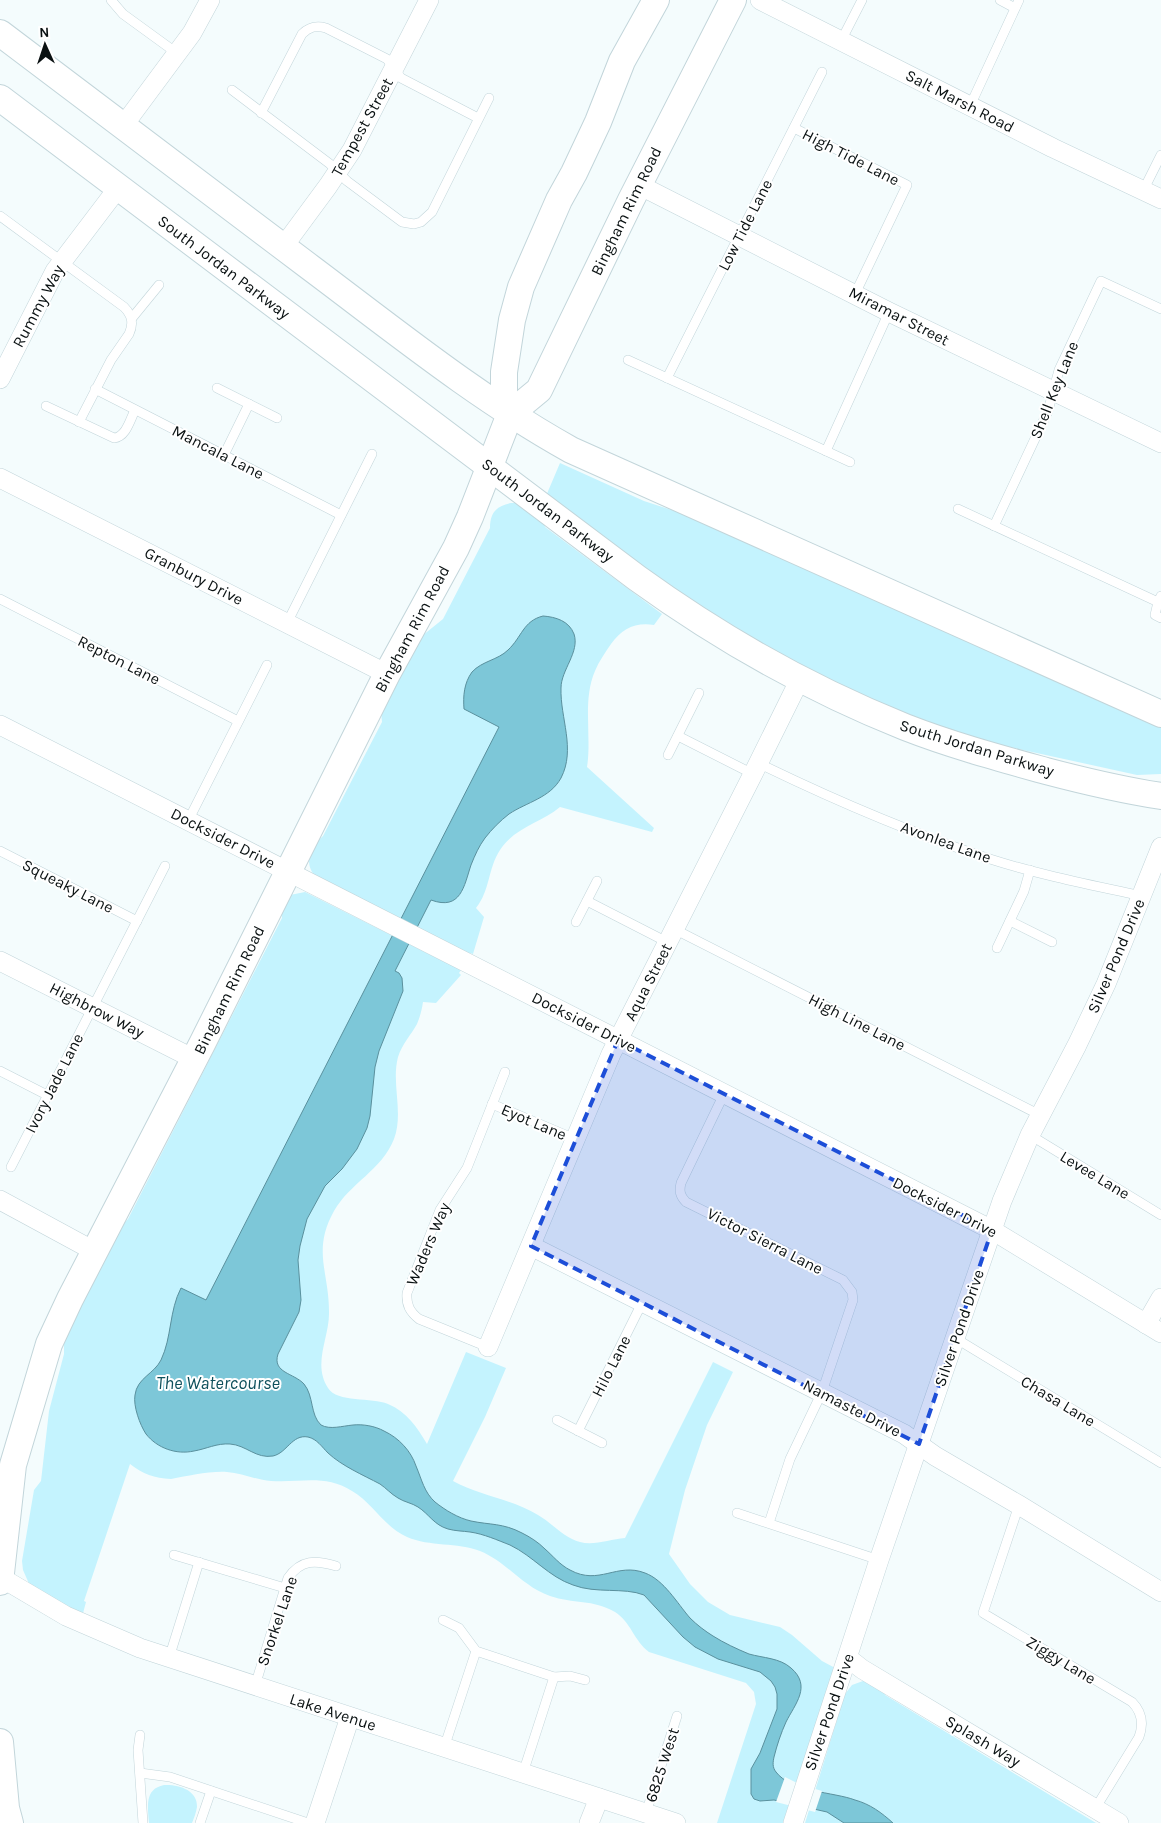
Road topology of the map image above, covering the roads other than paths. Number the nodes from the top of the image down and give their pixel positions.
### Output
1 (111, 0) edge
2 (210, 0) edge
3 (430, 0) edge
4 (656, 0) edge
5 (733, 0) edge
6 (760, 0) edge
7 (862, 0) edge
8 (1000, 0) edge
9 (1017, 4) edge
10 (0, 33) edge
11 (841, 41) junction
12 (178, 54) junction
13 (394, 69) junction
14 (822, 72) dead end
15 (232, 90) dead end
16 (0, 98) edge
17 (488, 98) dead end
18 (970, 106) junction
19 (261, 112) junction
20 (478, 118) junction
21 (123, 126) junction
22 (794, 128) junction
23 (1161, 155) edge
24 (338, 172) junction
25 (639, 184) junction
26 (118, 188) junction
27 (1143, 191) junction
28 (1161, 199) edge
29 (0, 216) edge
30 (739, 236) junction
31 (283, 246) junction
32 (62, 261) junction
33 (159, 286) dead end
34 (855, 294) junction
35 (1161, 309) edge
36 (889, 312) junction
37 (132, 318) junction
38 (628, 360) dead end
39 (667, 378) junction
40 (0, 379) edge
41 (217, 388) dead end
42 (95, 389) junction
43 (1054, 392) junction
44 (249, 404) junction
45 (46, 406) dead end
46 (135, 410) junction
47 (510, 414) junction
48 (277, 418) dead end
49 (78, 422) junction
50 (1161, 443) edge
51 (826, 450) junction
52 (372, 454) dead end
53 (224, 455) junction
54 (850, 462) dead end
55 (490, 466) junction
56 (0, 478) edge
57 (958, 509) dead end
58 (341, 515) junction
59 (994, 526) junction
60 (1159, 599) edge
61 (0, 600) edge
62 (1161, 618) edge
63 (287, 623) junction
64 (267, 665) dead end
65 (387, 674) junction
66 (800, 678) junction
67 (700, 693) dead end
68 (1161, 714) edge
69 (238, 721) junction
70 (0, 725) edge
71 (678, 736) junction
72 (668, 755) dead end
73 (756, 769) junction
74 (1161, 796) edge
75 (188, 820) junction
76 (1161, 847) edge
77 (0, 851) edge
78 (165, 866) dead end
79 (1030, 870) junction
80 (288, 871) junction
81 (597, 881) dead end
82 (1142, 896) junction
83 (587, 901) junction
84 (137, 921) junction
85 (1010, 921) junction
86 (576, 922) dead end
87 (671, 935) junction
88 (1052, 942) dead end
89 (997, 948) dead end
90 (0, 961) edge
91 (92, 1008) junction
92 (618, 1040) junction
93 (194, 1059) junction
94 (0, 1071) edge
95 (505, 1072) dead end
96 (724, 1094) junction
97 (47, 1096) junction
98 (492, 1104) junction
99 (1040, 1115) junction
100 (1030, 1136) junction
101 (575, 1139) junction
102 (11, 1167) dead end
103 (0, 1200) edge
104 (1161, 1215) edge
105 (992, 1230) junction
106 (531, 1246) junction
107 (94, 1251) junction
108 (1161, 1298) edge
109 (643, 1301) junction
110 (1153, 1328) edge
111 (956, 1338) junction
112 (488, 1347) joint
113 (822, 1392) junction
114 (557, 1420) dead end
115 (578, 1430) junction
116 (602, 1443) dead end
117 (919, 1444) junction
118 (1161, 1463) edge
119 (1019, 1505) junction
120 (737, 1512) dead end
121 (769, 1523) junction
122 (174, 1555) dead end
123 (880, 1560) junction
124 (199, 1562) junction
125 (336, 1566) dead end
126 (0, 1577) edge
127 (0, 1582) edge
128 (285, 1588) junction
129 (1161, 1592) edge
130 (443, 1620) dead end
131 (476, 1651) junction
132 (169, 1658) junction
133 (848, 1658) junction
134 (554, 1677) junction
135 (585, 1680) dead end
136 (255, 1686) junction
137 (678, 1716) dead end
138 (350, 1717) junction
139 (140, 1734) dead end
140 (0, 1742) edge
141 (444, 1748) junction
142 (140, 1773) junction
143 (523, 1773) junction
144 (211, 1791) junction
145 (599, 1798) junction
146 (1096, 1809) junction
147 (646, 1813) junction
148 (793, 1821) edge
149 (10, 1823) edge
150 (143, 1823) edge
151 (200, 1823) edge
152 (308, 1823) edge
153 (315, 1823) edge
154 (589, 1823) edge
155 (676, 1823) edge
156 (1119, 1823) edge

1 - 12 lane
2 - 12 street
3 - 13 street, Tempest Street
4 - 47 street
5 - 25 street, Bingham Rim Road
6 - 11 street, Salt Marsh Road
7 - 11 lane
8 - 9 lane
9 - 18 lane
10 - 21 street
11 - 18 street, Salt Marsh Road
12 - 21 street
13 - 19 lane
13 - 20 lane
13 - 24 street, Tempest Street
14 - 22 lane, Low Tide Lane
15 - 19 lane
16 - 26 street, South Jordan Parkway
17 - 20 lane
18 - 27 street, Salt Marsh Road
19 - 24 lane
20 - 24 lane
21 - 31 street
22 - 30 lane, Low Tide Lane
22 - 34 lane, High Tide Lane
23 - 27 lane
24 - 31 street, Tempest Street
25 - 30 street, Miramar Street
25 - 47 street, Bingham Rim Road
26 - 32 street, Rummy Way
26 - 55 street, South Jordan Parkway
27 - 28 street, Salt Marsh Road
29 - 32 lane
30 - 34 street, Miramar Street
30 - 39 lane, Low Tide Lane
31 - 47 street
32 - 37 lane
32 - 40 street, Rummy Way
33 - 37 lane
34 - 36 street, Miramar Street
35 - 43 lane, Shell Key Lane
36 - 43 street, Miramar Street
36 - 51 lane
37 - 42 lane
38 - 39 lane
39 - 51 lane
41 - 44 lane
42 - 46 lane, Mancala Lane
42 - 49 lane
43 - 50 street, Miramar Street
43 - 59 lane, Shell Key Lane
44 - 48 lane
44 - 53 lane
45 - 49 lane
46 - 49 lane
46 - 53 lane, Mancala Lane
47 - 55 street, Bingham Rim Road
47 - 68 street
51 - 54 lane
52 - 58 lane
53 - 58 lane, Mancala Lane
55 - 65 street, Bingham Rim Road
55 - 66 street, South Jordan Parkway
56 - 63 street, Granbury Drive
57 - 59 lane
58 - 63 lane
59 - 60 lane
60 - 62 lane
61 - 69 lane, Repton Lane
63 - 65 street, Granbury Drive
64 - 69 lane
65 - 80 street, Bingham Rim Road
66 - 73 street, Aqua Street
66 - 74 street, South Jordan Parkway
67 - 71 lane
69 - 75 lane
70 - 75 street, Docksider Drive
71 - 72 lane
71 - 73 lane, Avonlea Lane
73 - 79 lane, Avonlea Lane
73 - 87 street, Aqua Street
75 - 80 street, Docksider Drive
76 - 82 street, Silver Pond Drive
77 - 84 lane, Squeaky Lane
78 - 84 lane, Ivory Jade Lane
79 - 82 lane, Avonlea Lane
79 - 85 lane
80 - 92 street, Docksider Drive
80 - 93 street, Bingham Rim Road
81 - 83 lane
82 - 99 street, Silver Pond Drive
83 - 86 lane
83 - 87 lane, High Line Lane
84 - 91 lane, Ivory Jade Lane
85 - 88 lane
85 - 89 lane
87 - 92 street, Aqua Street
87 - 99 lane, High Line Lane
90 - 91 street, Highbrow Way
91 - 93 street, Highbrow Way
91 - 97 lane, Ivory Jade Lane
92 - 96 street, Docksider Drive
92 - 101 street, Aqua Street
93 - 107 street, Bingham Rim Road
94 - 97 lane
95 - 98 lane, Waders Way
96 - 105 street, Docksider Drive
96 - 113 lane, Victor Sierra Lane
97 - 102 lane, Ivory Jade Lane
98 - 101 lane, Eyot Lane
98 - 112 lane, Waders Way
99 - 100 street, Silver Pond Drive
100 - 104 lane, Levee Lane
100 - 105 street, Silver Pond Drive
101 - 106 street, Aqua Street
103 - 107 street
105 - 110 street, Docksider Drive
105 - 111 street, Silver Pond Drive
106 - 109 street, Namaste Drive
106 - 112 street, Aqua Street
107 - 126 street, Bingham Rim Road
108 - 110 street
109 - 113 street, Namaste Drive
109 - 115 lane, Hilo Lane
111 - 117 street, Silver Pond Drive
111 - 118 lane, Chasa Lane
113 - 117 street, Namaste Drive
113 - 121 lane
114 - 115 lane
115 - 116 lane
117 - 119 street, Namaste Drive
117 - 123 street, Silver Pond Drive
119 - 129 street, Namaste Drive
119 - 146 lane, Ziggy Lane
120 - 121 lane
121 - 123 lane
122 - 124 lane
123 - 133 street, Silver Pond Drive
124 - 128 lane
124 - 132 lane
125 - 128 lane, Snorkel Lane
126 - 127 street, Bingham Rim Road
126 - 132 street, Lake Avenue
128 - 136 lane, Snorkel Lane
130 - 131 lane
131 - 134 lane
131 - 141 lane
132 - 136 street, Lake Avenue
133 - 146 street, Splash Way
133 - 148 street, Silver Pond Drive
134 - 135 lane
134 - 143 lane
136 - 138 street, Lake Avenue
137 - 147 lane, 6825 West
138 - 141 street, Lake Avenue
138 - 153 street
139 - 142 lane
140 - 149 street
141 - 143 street, Lake Avenue
142 - 144 lane
142 - 150 lane
143 - 145 street, Lake Avenue
144 - 151 lane
144 - 152 lane
145 - 147 street, Lake Avenue
145 - 154 street
146 - 156 street, Splash Way
147 - 155 street, Lake Avenue

